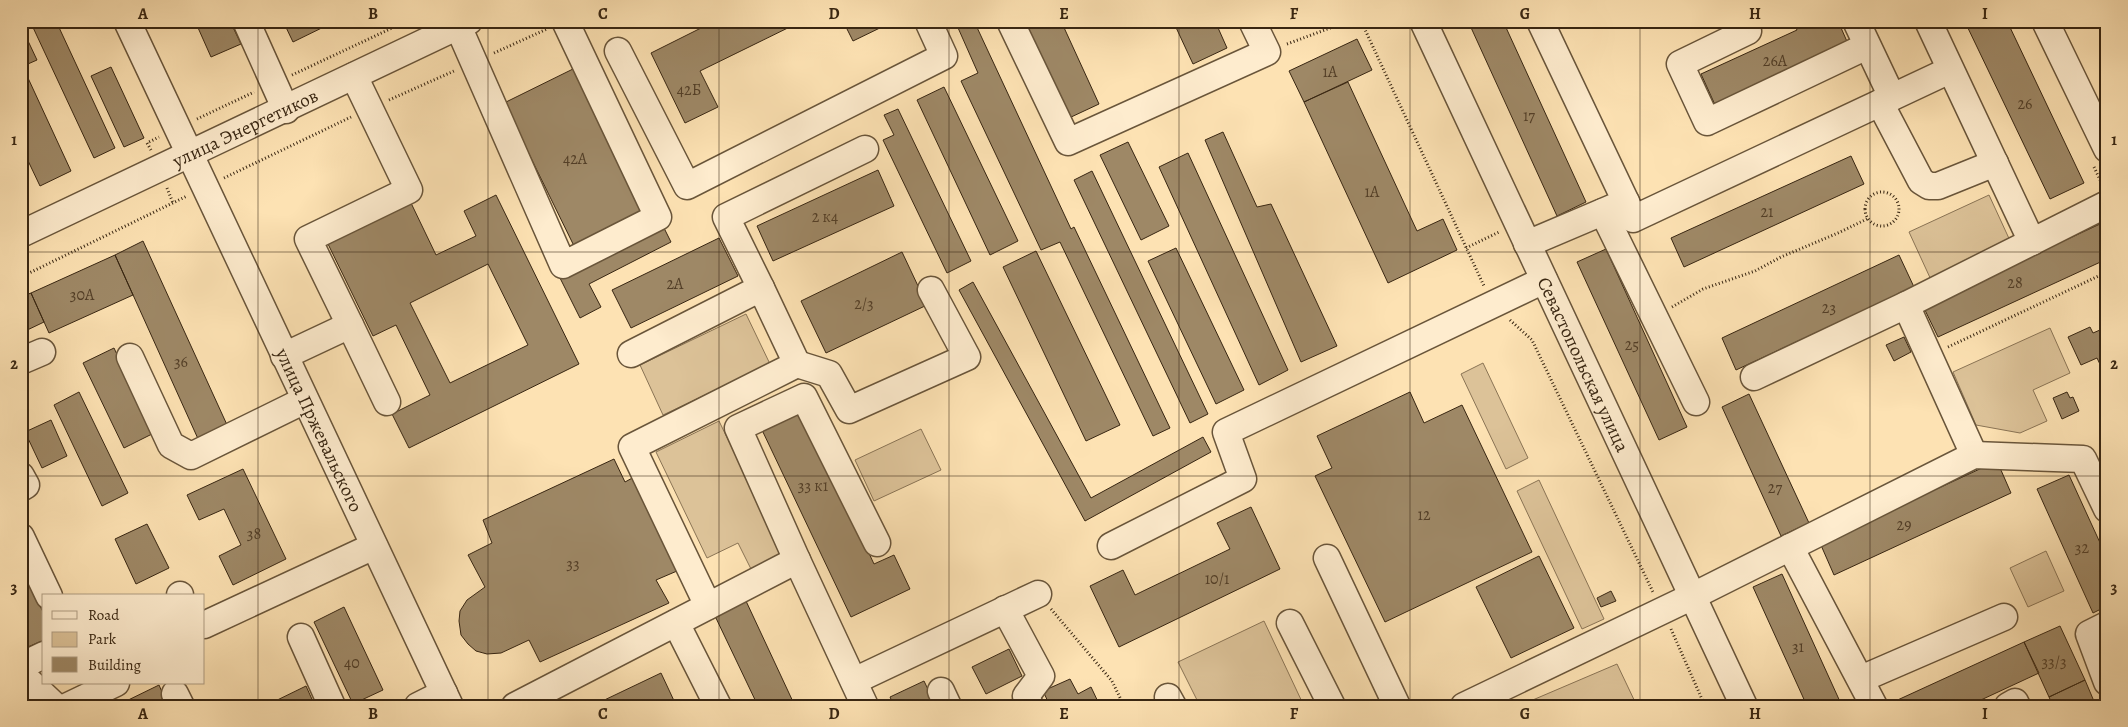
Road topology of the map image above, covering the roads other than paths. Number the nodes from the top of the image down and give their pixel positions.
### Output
1 (127, 21) edge
2 (246, 21) edge
3 (928, 21) edge
4 (1010, 21) edge
5 (1252, 21) edge
6 (1423, 21) edge
7 (1540, 21) edge
8 (1743, 21) edge
9 (1856, 21) edge
10 (1928, 21) edge
11 (2045, 21) edge
12 (560, 23) edge
13 (464, 24) edge
14 (1867, 46) junction
15 (618, 51) dead end
16 (1950, 70) junction
17 (354, 76) junction
18 (1886, 100) junction
19 (286, 110) junction
20 (866, 149) dead end
21 (2107, 149) edge
22 (189, 155) junction
23 (1995, 163) junction
24 (2104, 192) edge
25 (1615, 207) junction
26 (21, 234) edge
27 (1522, 234) junction
28 (2032, 242) junction
29 (1544, 280) junction
30 (761, 288) junction
31 (932, 290) dead end
32 (1906, 305) junction
33 (350, 325) junction
34 (631, 354) dead end
35 (284, 356) junction
36 (130, 357) dead end
37 (797, 364) junction
38 (1754, 377) dead end
39 (305, 400) junction
40 (387, 402) dead end
41 (1696, 402) dead end
42 (1974, 455) junction
43 (21, 476) edge
44 (21, 488) edge
45 (2107, 509) edge
46 (21, 537) edge
47 (877, 543) dead end
48 (374, 546) junction
49 (1111, 546) dead end
50 (1790, 547) junction
51 (1327, 558) dead end
52 (797, 560) junction
53 (48, 594) edge
54 (1038, 594) road end
55 (1693, 596) junction
56 (708, 606) junction
57 (1006, 610) junction
58 (2004, 617) dead end
59 (676, 623) junction
60 (1290, 623) dead end
61 (205, 625) edge
62 (2107, 625) edge
63 (301, 638) dead end
64 (42, 656) edge
65 (21, 666) edge
66 (21, 674) edge
67 (1861, 680) junction
68 (854, 681) junction
69 (2107, 682) edge
70 (114, 684) edge
71 (447, 700) edge
72 (55, 706) edge
73 (68, 706) edge
74 (332, 706) edge
75 (418, 706) edge
76 (515, 706) edge
77 (718, 706) edge
78 (866, 706) edge
79 (1030, 706) edge
80 (1332, 706) edge
81 (1397, 706) edge
82 (1464, 706) edge
83 (1744, 706) edge
84 (1874, 706) edge
85 (2008, 706) edge
86 (2017, 706) edge

1 - 22 street, улица Пржевальского
2 - 19 street
3 - 15 street
4 - 5 street
6 - 27 street, Севастопольская улица
7 - 25 street
8 - 14 street
9 - 14 street
10 - 16 street
11 - 21 street
12 - 13 street
13 - 17 street, улица Энергетиков
14 - 18 street
16 - 18 street
16 - 23 street
17 - 19 street, улица Энергетиков
17 - 33 street
18 - 23 street
18 - 25 street
19 - 22 street, улица Энергетиков
20 - 30 street
22 - 26 street, улица Энергетиков
22 - 35 street, улица Пржевальского
23 - 28 street
24 - 28 street
25 - 27 street
25 - 41 street
27 - 29 street, Севастопольская улица
28 - 32 street
29 - 49 street
29 - 55 street, Севастопольская улица
30 - 34 street
30 - 37 street
31 - 37 street
32 - 38 street
32 - 42 street
33 - 35 street
33 - 40 street
35 - 39 street, улица Пржевальского
36 - 39 street
37 - 56 street
39 - 48 street, улица Пржевальского
42 - 45 street
42 - 50 street
43 - 44 street
46 - 53 street
47 - 52 street
48 - 61 street
48 - 71 street, улица Пржевальского
50 - 55 street
50 - 67 street
51 - 81 street
52 - 56 street
52 - 68 street
54 - 57 street
55 - 82 street
55 - 83 street, Севастопольская улица
56 - 59 street
57 - 68 street
57 - 79 street
58 - 67 street
59 - 76 street
59 - 77 street
60 - 80 street
62 - 69 street
63 - 74 street
64 - 65 street
66 - 72 street
67 - 84 street
68 - 78 street
70 - 73 street
71 - 75 street
85 - 86 street

